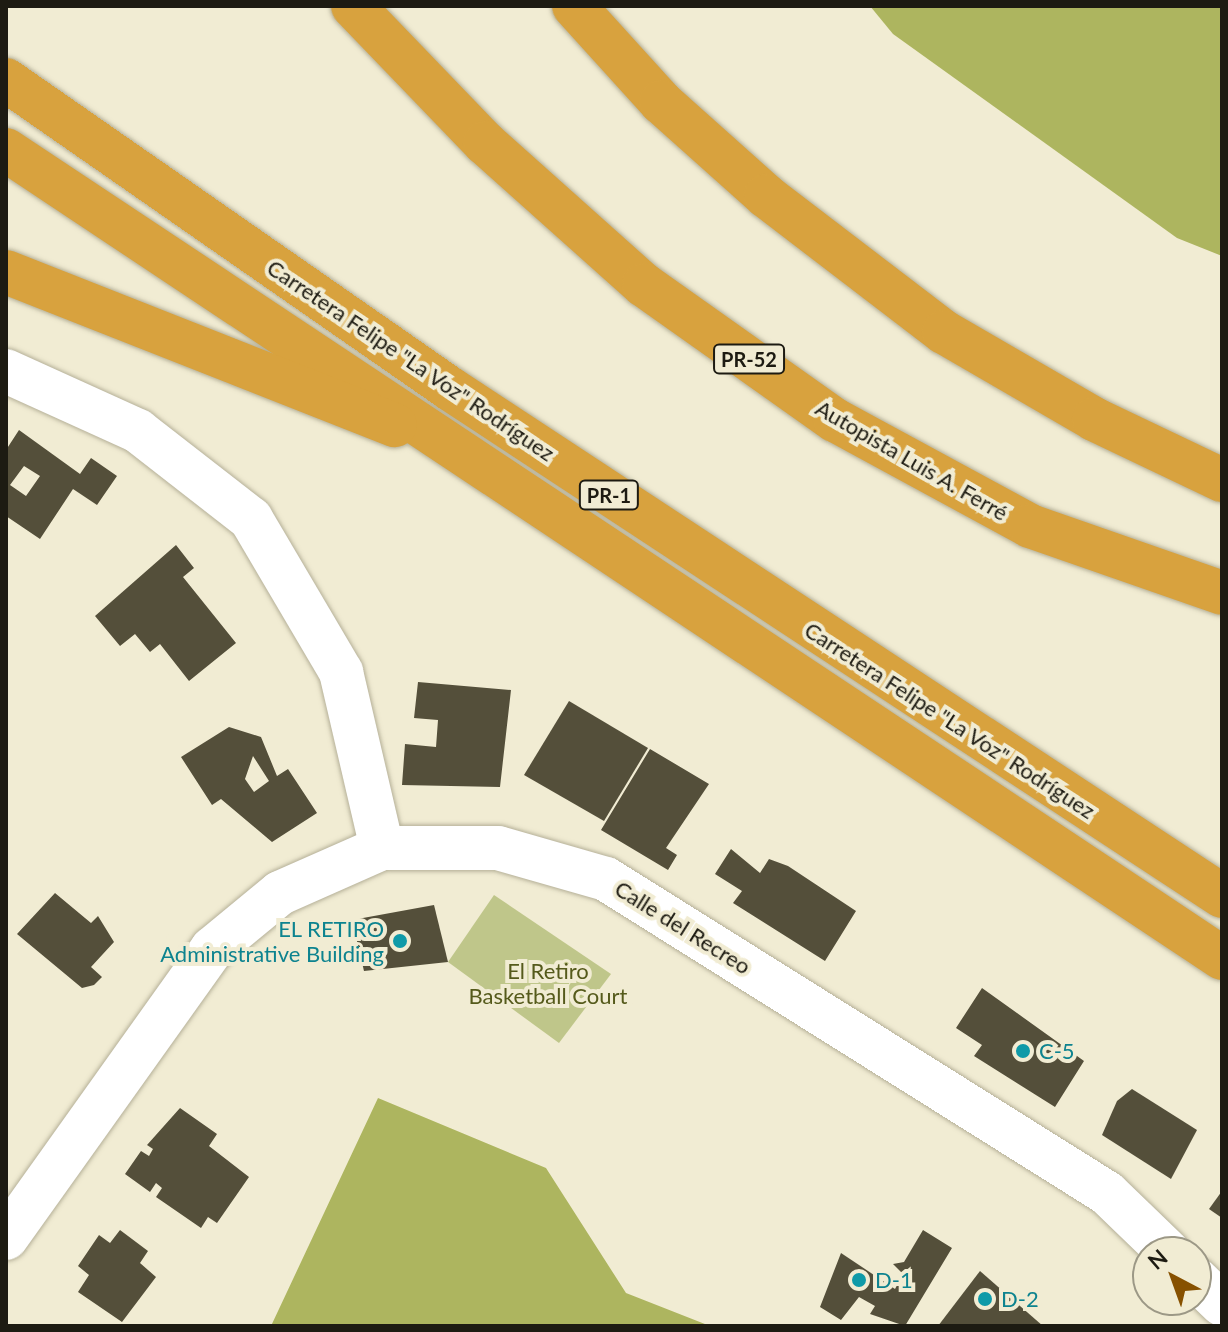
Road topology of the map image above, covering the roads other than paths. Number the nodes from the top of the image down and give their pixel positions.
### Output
1 (353, 6) edge
2 (574, 6) edge
3 (6, 80) edge
4 (6, 150) edge
5 (6, 272) edge
6 (6, 371) edge
7 (470, 453) junction
8 (1222, 480) edge
9 (1222, 593) edge
10 (382, 848) junction
11 (1222, 896) edge
12 (1222, 958) edge
13 (1151, 1236) edge
14 (6, 1238) edge

1 - 9 highway, Autopista Luis A. Ferré / PR-52
2 - 8 highway
3 - 11 highway, Carretera Felipe "La Voz" Rodríguez / PR-1
4 - 7 highway, Carretera Felipe "La Voz" Rodríguez / PR-1
5 - 7 highway
6 - 10 street
7 - 12 highway, Carretera Felipe "La Voz" Rodríguez / PR-1
10 - 13 street, Calle del Recreo
10 - 14 street, Calle del Recreo

